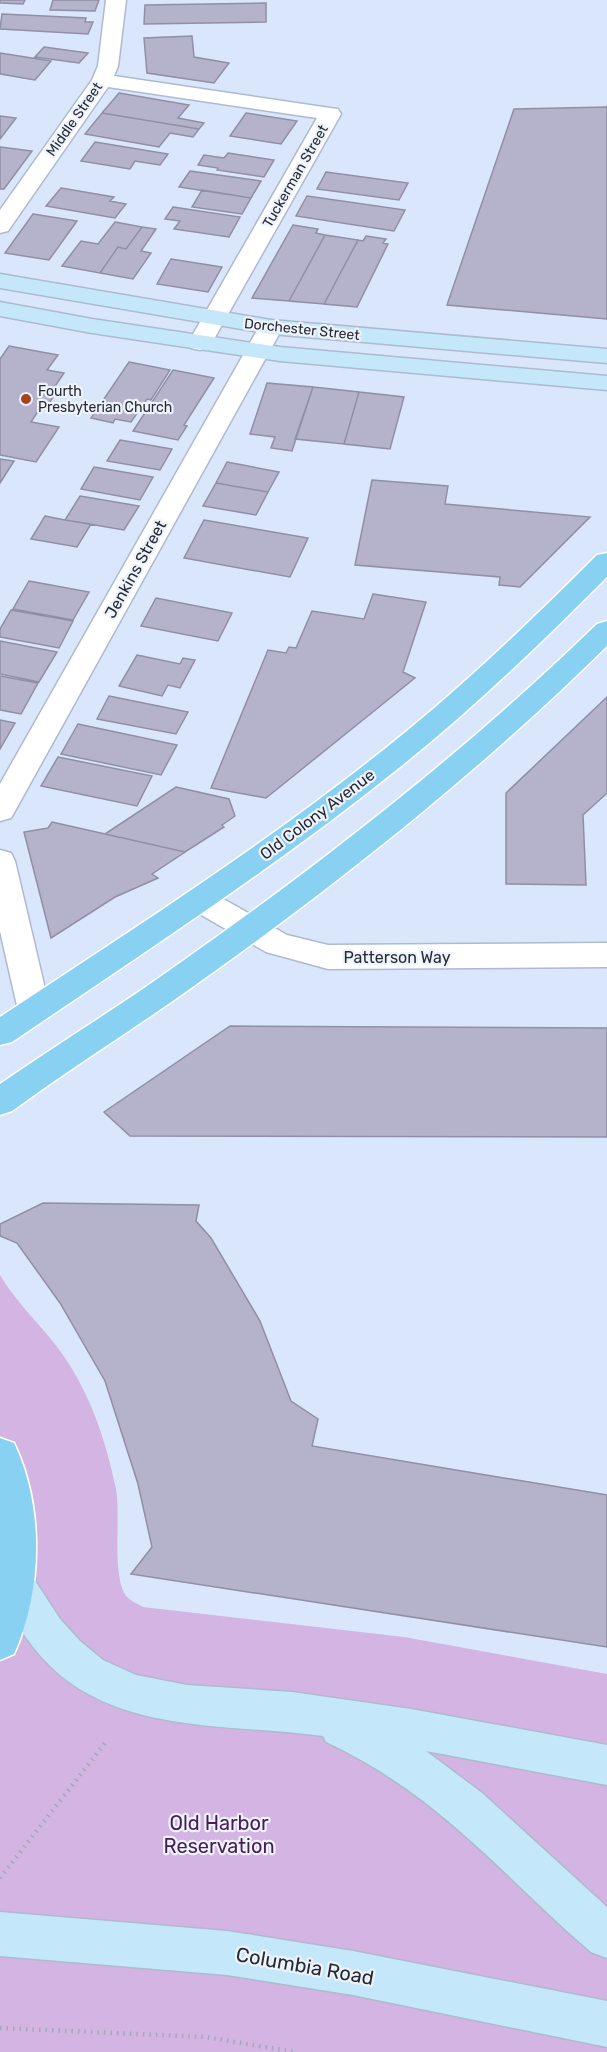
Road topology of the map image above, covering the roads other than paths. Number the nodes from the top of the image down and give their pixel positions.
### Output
1 (116, 0) edge
2 (102, 80) junction
3 (0, 226) edge
4 (0, 282) edge
5 (0, 309) edge
6 (213, 319) junction
7 (271, 327) junction
8 (200, 343) junction
9 (500, 348) junction
10 (257, 351) junction
11 (607, 356) edge
12 (498, 373) junction
13 (607, 383) edge
14 (607, 561) edge
15 (607, 630) edge
16 (0, 811) edge
17 (0, 861) edge
18 (200, 900) junction
19 (249, 930) junction
20 (607, 955) edge
21 (34, 1010) junction
22 (0, 1032) edge
23 (0, 1102) edge
24 (0, 1455) edge
25 (14, 1583) junction
26 (0, 1641) edge
27 (291, 1712) junction
28 (607, 1765) edge
29 (0, 1934) edge
30 (607, 1936) edge
31 (607, 2024) edge

1 - 2 street, Middle Street
2 - 3 street, Middle Street
2 - 6 street, Tuckerman Street
4 - 6 main road, Dorchester Street
5 - 8 main road, Dorchester Street
6 - 7 main road, Dorchester Street
6 - 8 street, Tuckerman Street
7 - 9 main road, Dorchester Street
7 - 10 street, Jenkins Street
8 - 10 main road, Dorchester Street
9 - 11 main road, Dorchester Street
9 - 12 main road
10 - 12 main road, Dorchester Street
10 - 16 street, Jenkins Street
12 - 13 main road, Dorchester Street
14 - 18 main road, Old Colony Avenue
15 - 19 main road
17 - 21 street
18 - 19 street, Patterson Way
18 - 21 main road, Old Colony Avenue
19 - 20 street, Patterson Way
19 - 23 main road
21 - 22 main road, Old Colony Avenue
24 - 25 main road
25 - 26 main road
25 - 27 main road
27 - 28 main road
27 - 30 main road
29 - 31 main road, Columbia Road

